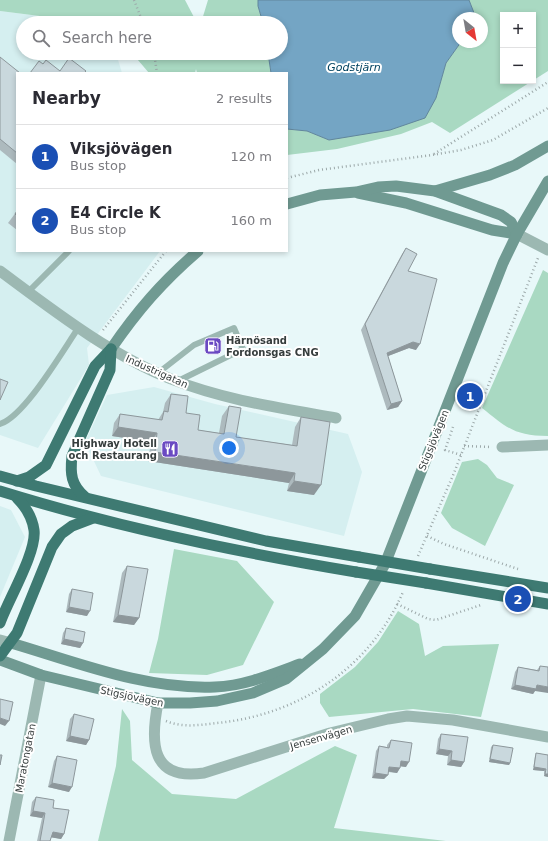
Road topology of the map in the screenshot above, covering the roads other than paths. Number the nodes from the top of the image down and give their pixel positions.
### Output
1 (548, 146) edge
2 (548, 181) edge
3 (435, 191) junction
4 (356, 192) junction
5 (288, 204) edge
6 (517, 234) junction
7 (548, 250) edge
8 (68, 252) edge
9 (197, 252) edge
10 (0, 271) edge
11 (28, 292) junction
12 (79, 327) junction
13 (111, 349) junction
14 (158, 373) junction
15 (178, 381) junction
16 (336, 418) dead end
17 (0, 424) edge
18 (548, 445) edge
19 (502, 447) road end
20 (0, 476) edge
21 (16, 481) junction
22 (0, 491) edge
23 (14, 496) junction
24 (86, 498) junction
25 (94, 518) junction
26 (548, 588) edge
27 (548, 604) edge
28 (0, 623) edge
29 (5, 642) edge
30 (0, 656) edge
31 (0, 660) edge
32 (306, 662) junction
33 (41, 674) junction
34 (158, 703) junction
35 (548, 737) edge
36 (9, 841) edge

1 - 3 main road
2 - 6 main road, Stigsjövägen
3 - 4 main road
3 - 6 main road
4 - 5 main road
4 - 6 main road
6 - 7 street
6 - 32 main road, Stigsjövägen
8 - 11 lane
9 - 13 main road
10 - 11 street, Industrigatan
11 - 12 street, Industrigatan
12 - 13 street, Industrigatan
12 - 17 lane
13 - 14 street, Industrigatan
13 - 21 highway
13 - 24 highway
14 - 15 street, Industrigatan
14 - 15 lane
15 - 16 street, Industrigatan
18 - 19 street
20 - 21 highway
21 - 24 highway
22 - 23 highway
23 - 25 highway
23 - 28 highway
24 - 26 highway, bridge
25 - 27 highway, bridge
25 - 29 highway
29 - 30 highway
29 - 32 main road, Stigsjövägen
31 - 33 main road, Stigsjövägen
32 - 34 main road, Stigsjövägen
33 - 34 main road, Stigsjövägen
33 - 36 street, Maratongatan
34 - 35 street, Jensenvägen

